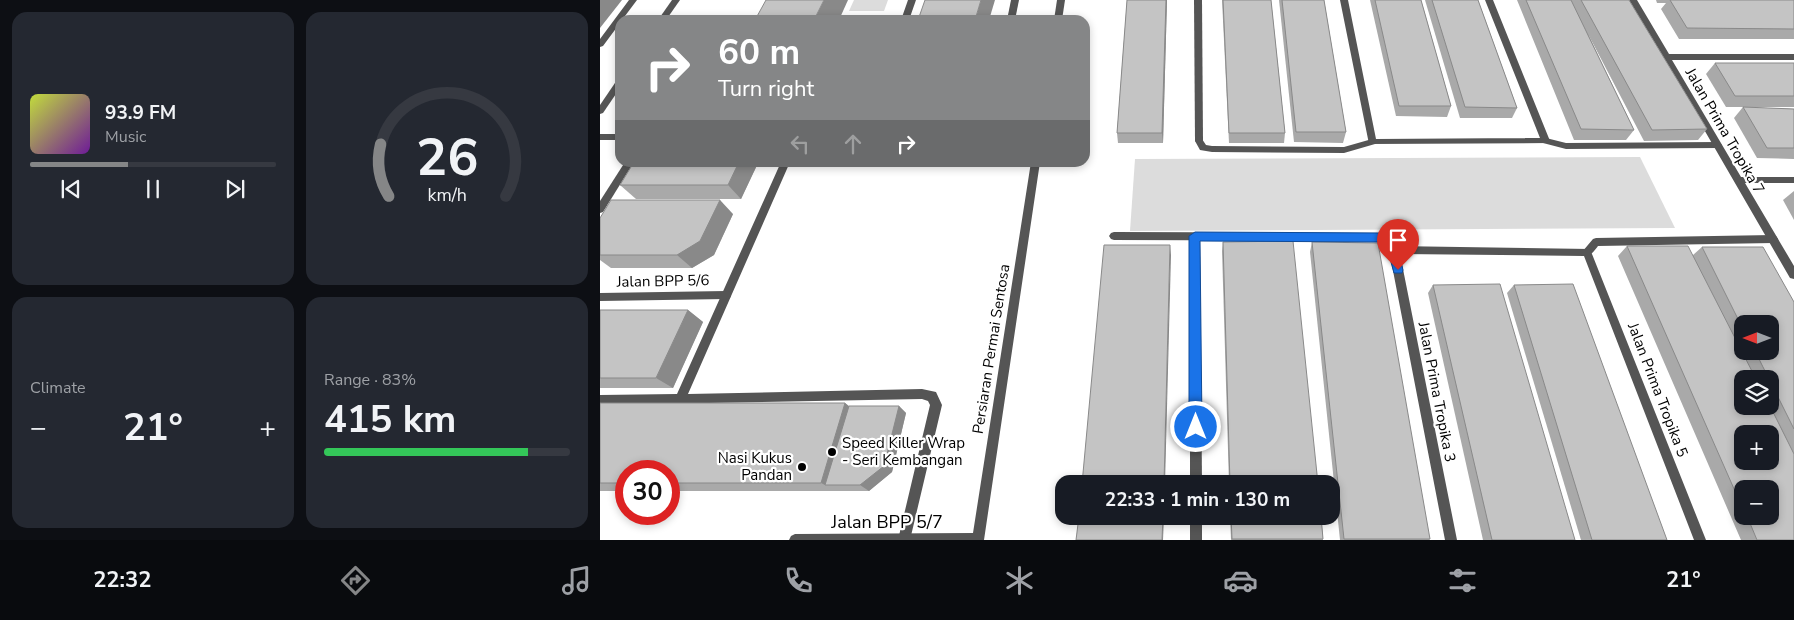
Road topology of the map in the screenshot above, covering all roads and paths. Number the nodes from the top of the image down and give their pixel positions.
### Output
1 (633, 0) edge
2 (676, 0) edge
3 (912, 0) edge
4 (1015, 0) edge
5 (1061, 0) edge
6 (1198, 0) edge
7 (1344, 0) edge
8 (1489, 0) edge
9 (1633, 0) edge
10 (622, 15) edge
11 (666, 15) edge
12 (907, 15) edge
13 (1012, 15) edge
14 (1059, 15) edge
15 (615, 24) edge
16 (600, 44) edge
17 (1666, 57) junction
18 (1794, 57) edge
19 (615, 89) edge
20 (601, 107) edge
21 (600, 137) edge
22 (615, 137) edge
23 (1546, 141) junction
24 (1372, 142) junction
25 (1718, 145) junction
26 (627, 167) edge
27 (784, 167) edge
28 (1035, 167) edge
29 (1738, 180) junction
30 (1794, 180) edge
31 (600, 209) edge
32 (1114, 236) dead end
33 (1195, 236) junction
34 (1773, 239) junction
35 (1394, 250) junction
36 (1587, 252) junction
37 (1794, 275) edge
38 (726, 295) junction
39 (600, 297) edge
40 (680, 399) junction
41 (600, 400) edge
42 (1196, 475) edge
43 (1196, 525) edge
44 (978, 539) edge
45 (795, 540) edge
46 (904, 540) edge
47 (1196, 540) edge
48 (1451, 540) edge
49 (1700, 540) edge

1 - 10 street
2 - 11 street
3 - 12 street
4 - 13 street
5 - 14 street
6 - 24 street
7 - 24 street
8 - 23 street
9 - 17 street, Jalan Prima Tropika 7
15 - 16 street
17 - 18 street
17 - 25 street, Jalan Prima Tropika 7
19 - 20 street
21 - 22 street
23 - 24 street
23 - 25 street
25 - 29 street, Jalan Prima Tropika 7
26 - 31 street
27 - 38 street
28 - 44 street, Persiaran Permai Sentosa
29 - 30 street
29 - 34 street, Jalan Prima Tropika 7
32 - 33 street
33 - 35 street
33 - 42 street
34 - 36 street
34 - 37 street, Jalan Prima Tropika 7
35 - 36 street
35 - 48 street, Jalan Prima Tropika 3
36 - 49 street, Jalan Prima Tropika 5
38 - 39 street, Jalan BPP 5/6
38 - 40 street
40 - 41 street
40 - 46 street
43 - 47 street
44 - 46 street, Jalan BPP 5/7
45 - 46 street, Jalan BPP 5/7

